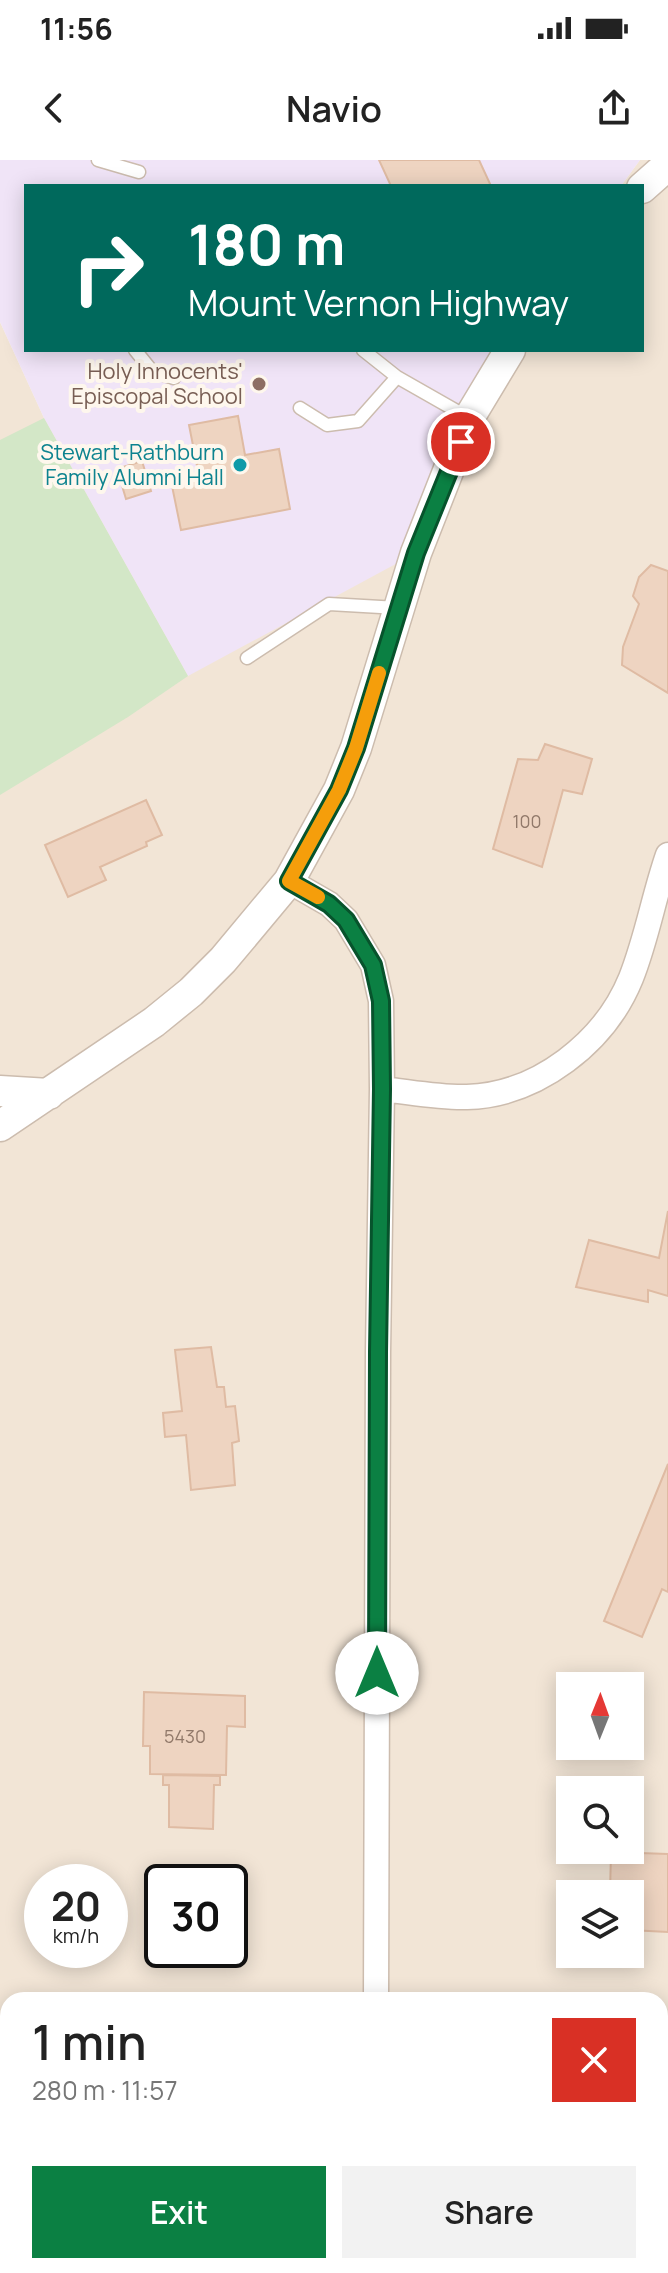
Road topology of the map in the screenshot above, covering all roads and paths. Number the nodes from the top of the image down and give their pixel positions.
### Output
1 (98, 160) edge
2 (668, 165) edge
3 (139, 172) dead end
4 (644, 186) edge
5 (137, 352) edge
6 (366, 352) edge
7 (509, 352) edge
8 (397, 377) junction
9 (174, 378) dead end
10 (300, 408) dead end
11 (469, 418) junction
12 (398, 608) junction
13 (247, 658) dead end
14 (668, 855) edge
15 (289, 881) junction
16 (382, 1089) junction
17 (0, 1091) edge
18 (49, 1094) junction
19 (0, 1126) edge
20 (376, 1992) edge

1 - 3 lane
2 - 4 street
5 - 9 lane
6 - 8 lane
7 - 11 street
8 - 10 lane
8 - 11 lane
11 - 12 street
12 - 13 lane
12 - 15 street
14 - 16 street
15 - 16 street
15 - 18 street
16 - 20 street
17 - 18 street
18 - 19 street

